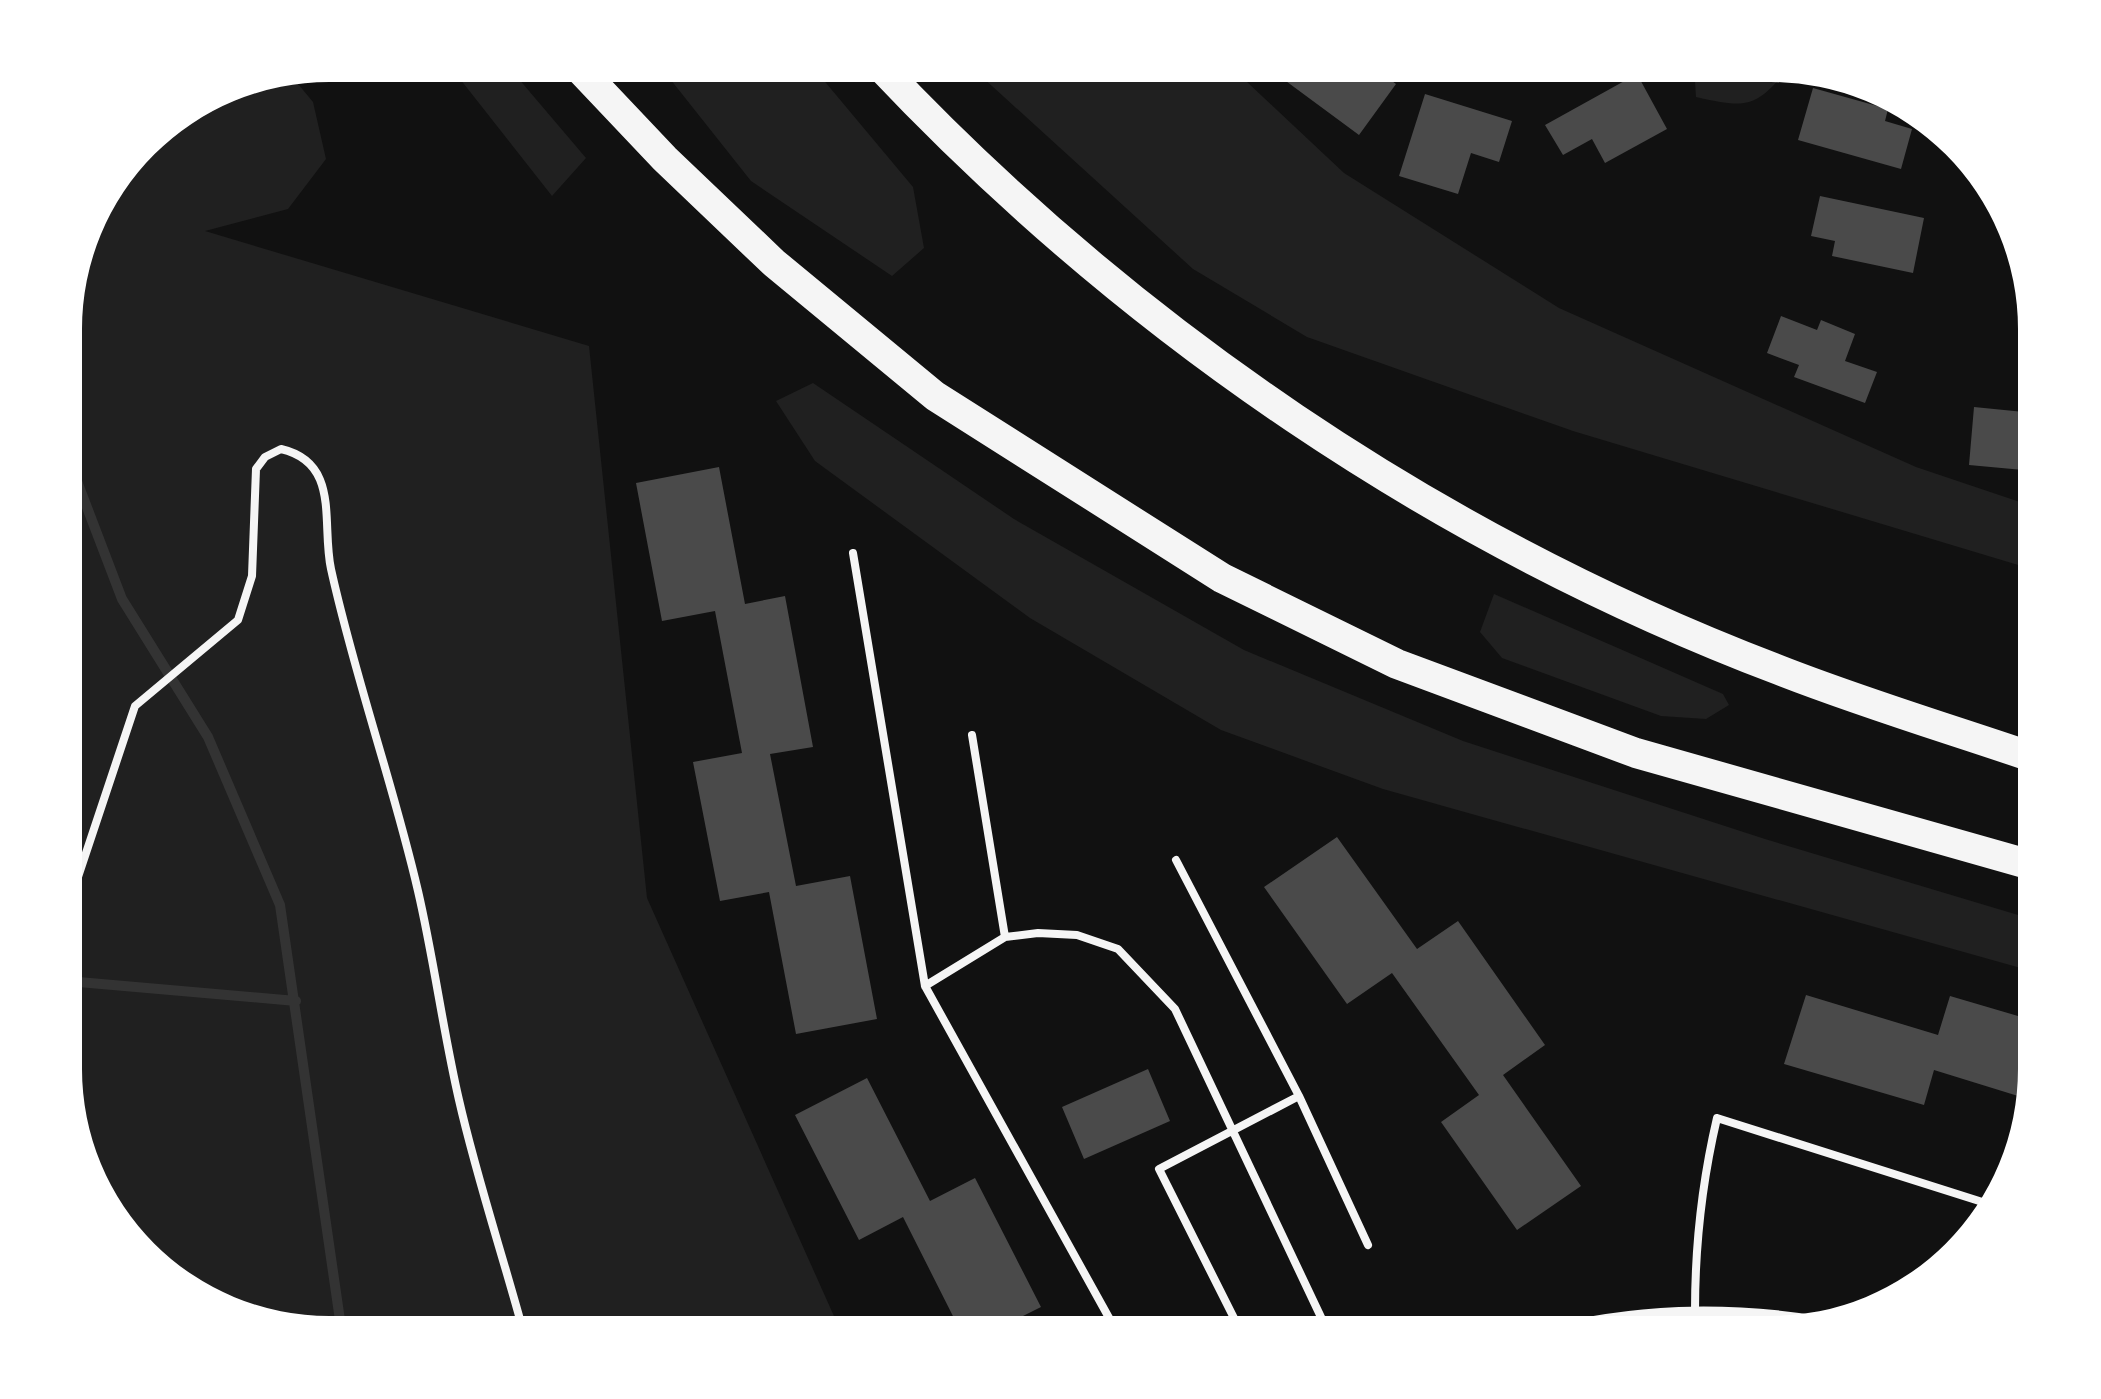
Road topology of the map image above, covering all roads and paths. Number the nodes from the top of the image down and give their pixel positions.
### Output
1 (593, 83) edge
2 (896, 83) edge
3 (852, 553) dead end
4 (972, 735) dead end
5 (2018, 752) edge
6 (1176, 860) dead end
7 (2018, 861) edge
8 (83, 862) edge
9 (1006, 937) junction
10 (925, 986) junction
11 (1298, 1096) junction
12 (1231, 1128) junction
13 (1980, 1201) edge
14 (1368, 1245) dead end
15 (1695, 1310) junction
16 (519, 1316) edge
17 (1108, 1316) edge
18 (1233, 1316) edge
19 (1320, 1316) edge
20 (1622, 1316) edge
21 (1789, 1316) edge

1 - 7 highway
2 - 5 highway
3 - 10 lane
4 - 9 lane
6 - 11 lane
8 - 16 lane
9 - 10 lane
9 - 12 lane
10 - 17 lane
11 - 12 lane
11 - 14 lane
12 - 18 lane
12 - 19 lane
13 - 15 lane
15 - 20 street
15 - 21 street

